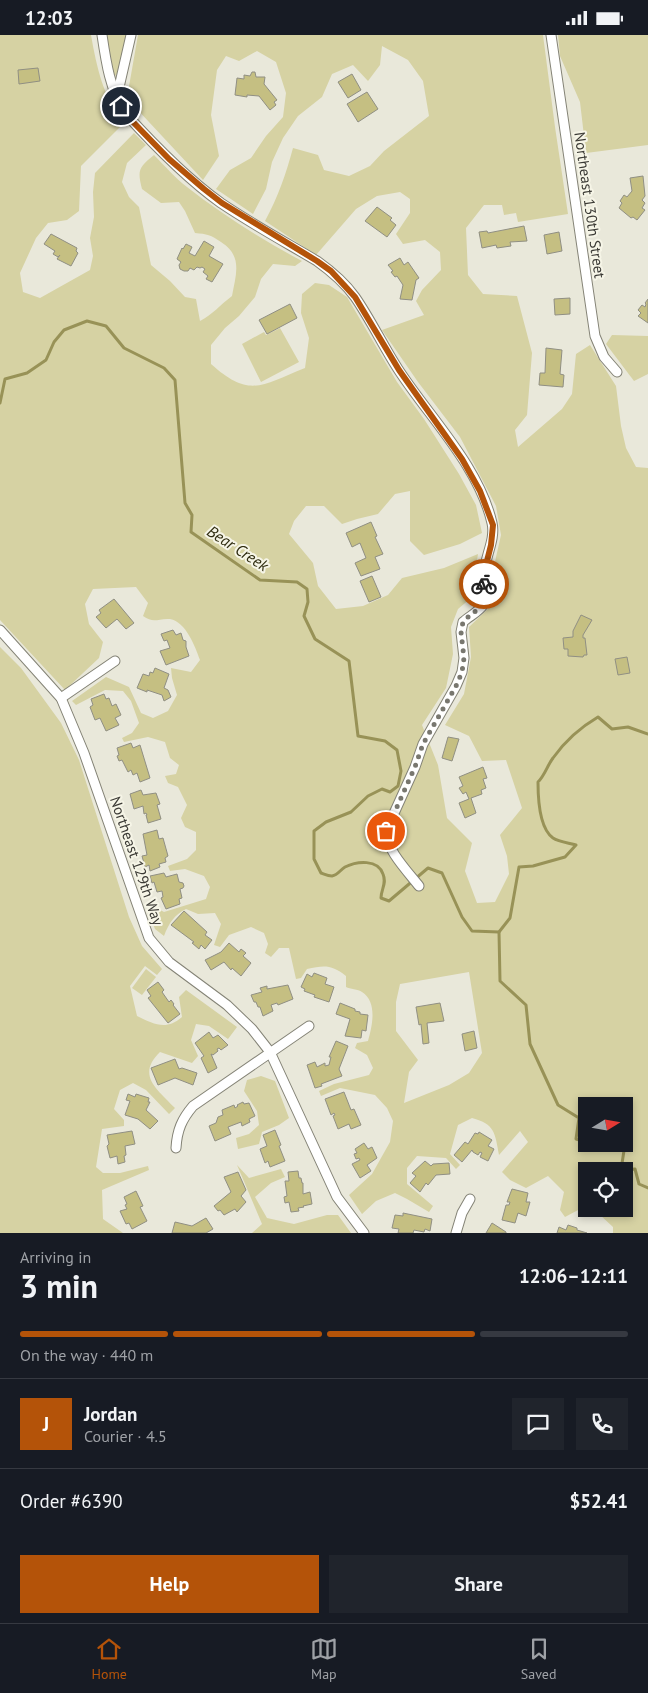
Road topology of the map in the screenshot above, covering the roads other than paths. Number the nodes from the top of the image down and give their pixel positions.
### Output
1 (102, 35) edge
2 (131, 35) edge
3 (551, 35) edge
4 (117, 96) junction
5 (617, 372) dead end
6 (0, 630) edge
7 (115, 661) dead end
8 (61, 698) junction
9 (419, 886) dead end
10 (309, 1026) dead end
11 (270, 1052) junction
12 (176, 1148) dead end
13 (470, 1199) dead end
14 (364, 1233) edge
15 (456, 1233) edge

1 - 4 street
2 - 4 street
3 - 5 street, Northeast 130th Street
4 - 9 street
6 - 8 street, Northeast 129th Way
7 - 8 street
8 - 11 street, Northeast 129th Way
10 - 11 street
11 - 12 street
11 - 14 street, Northeast 129th Way
13 - 15 street

